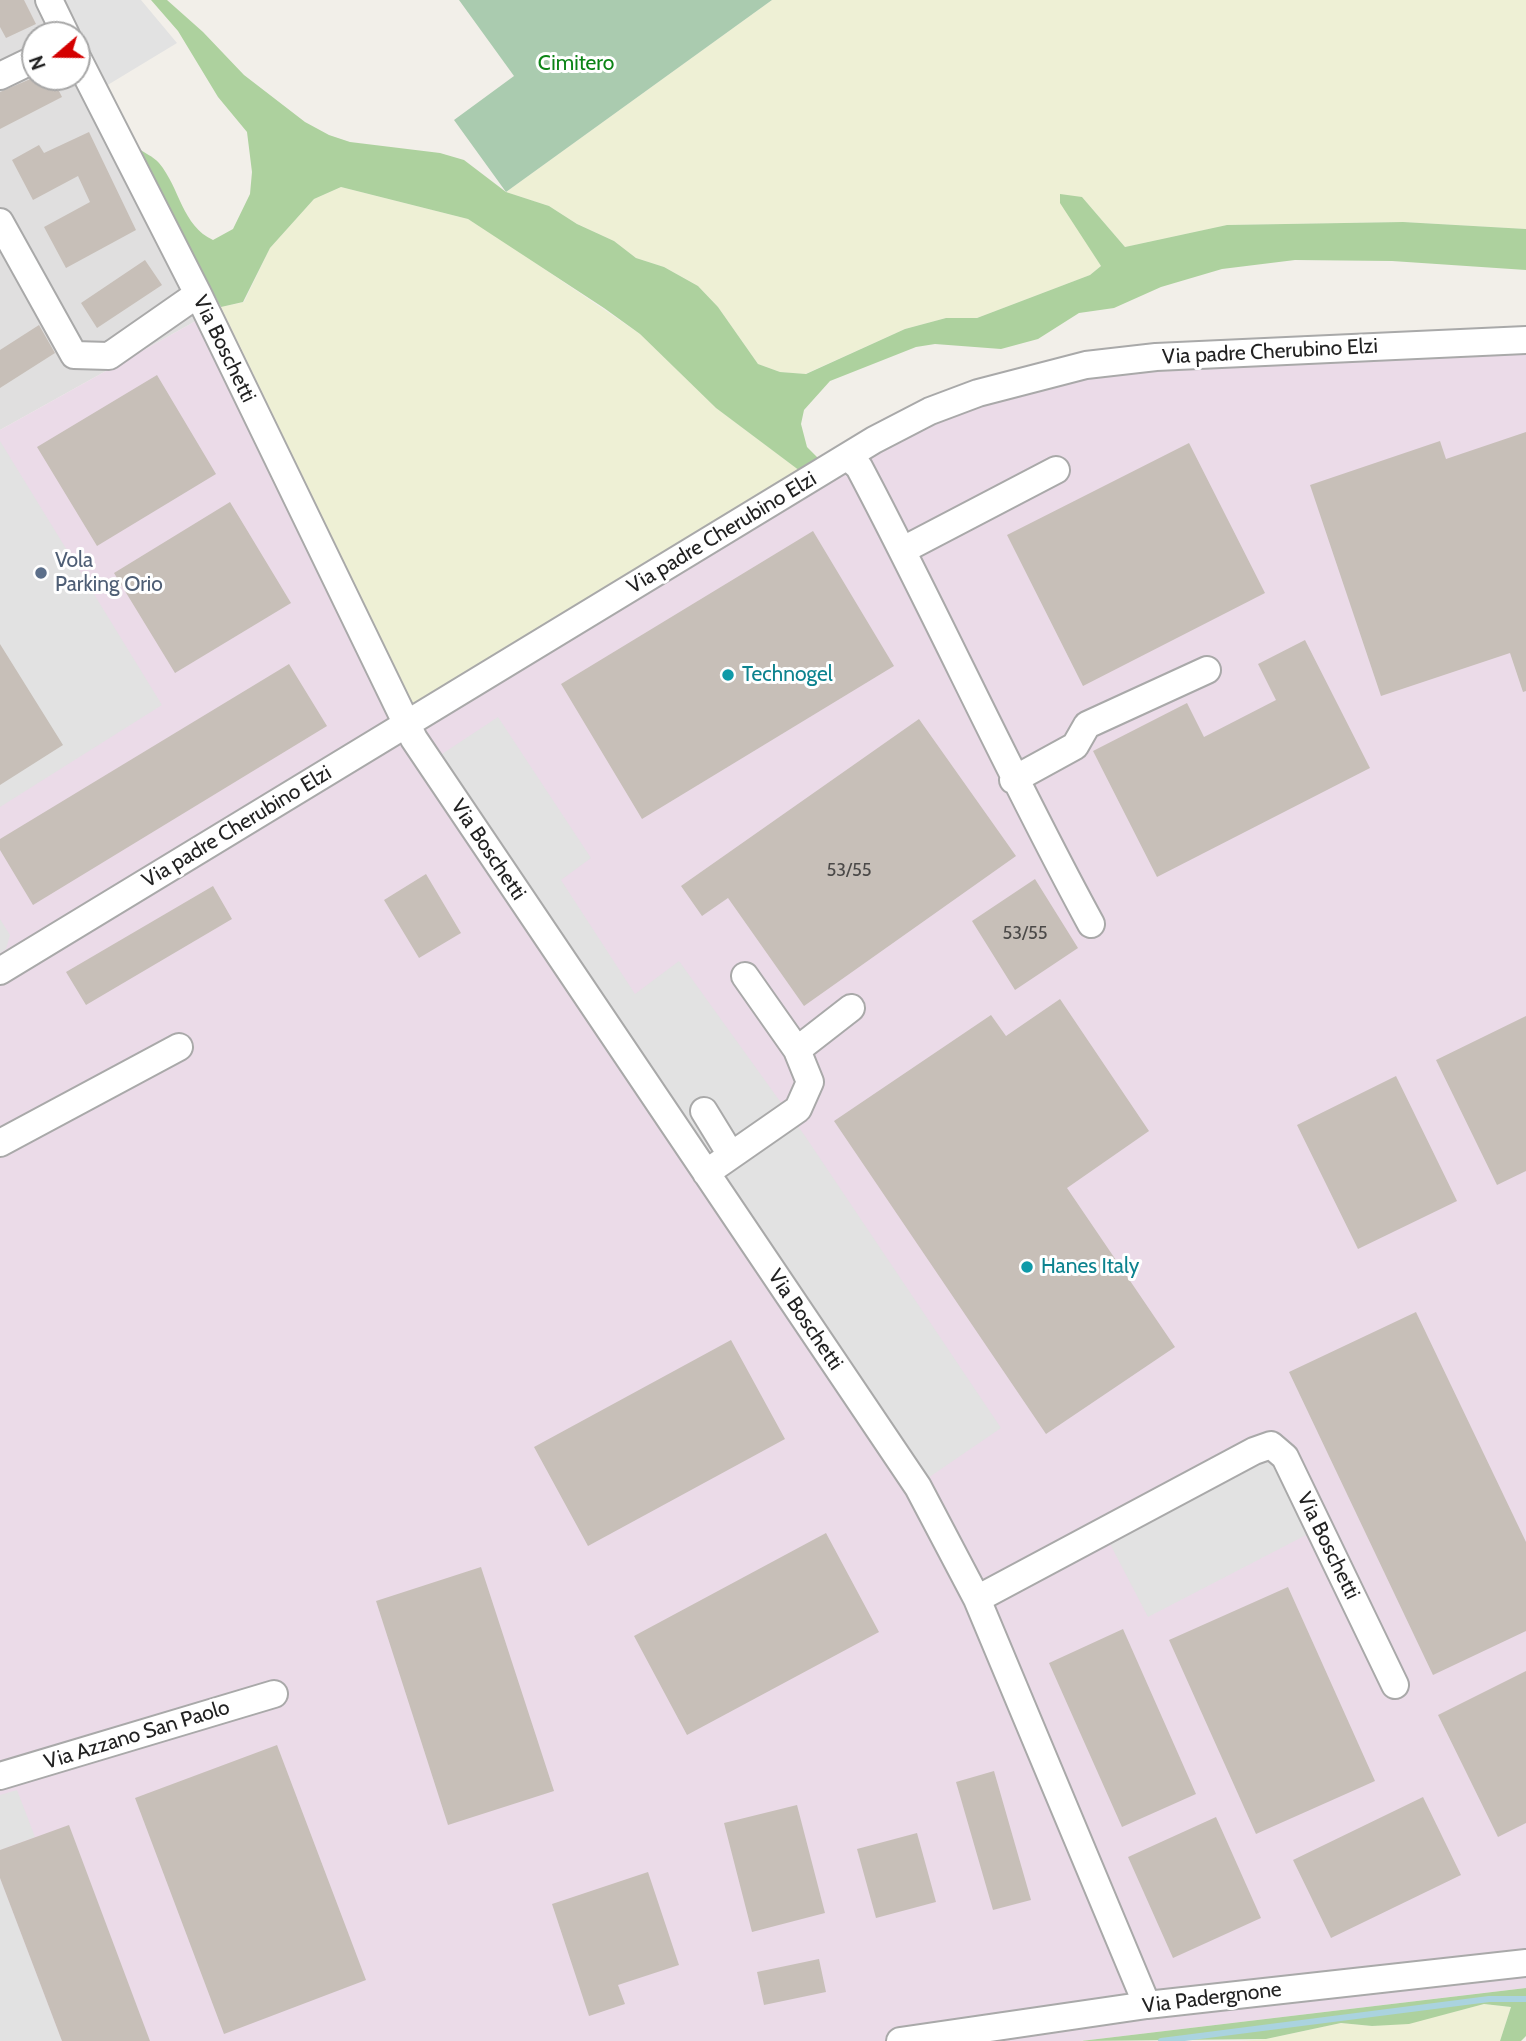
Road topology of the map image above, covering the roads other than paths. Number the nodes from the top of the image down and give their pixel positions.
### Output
1 (50, 0) edge
2 (60, 21) edge
3 (21, 66) edge
4 (0, 76) edge
5 (91, 84) edge
6 (0, 222) edge
7 (198, 294) junction
8 (1526, 340) edge
9 (848, 457) junction
10 (1056, 470) dead end
11 (903, 550) junction
12 (1207, 670) dead end
13 (406, 724) junction
14 (1013, 780) junction
15 (1091, 924) dead end
16 (0, 971) edge
17 (744, 976) dead end
18 (851, 1009) dead end
19 (179, 1047) dead end
20 (797, 1051) junction
21 (704, 1111) dead end
22 (0, 1143) edge
23 (731, 1155) junction
24 (706, 1172) junction
25 (977, 1598) junction
26 (1395, 1685) dead end
27 (274, 1694) dead end
28 (0, 1776) edge
29 (1526, 1963) edge
30 (1147, 2005) junction
31 (900, 2041) edge

1 - 2 street
3 - 4 street
5 - 7 street, Via Boschetti
6 - 7 street
7 - 13 street, Via Boschetti
8 - 9 street, Via padre Cherubino Elzi
9 - 11 street
9 - 13 street, Via padre Cherubino Elzi
10 - 11 street
11 - 14 street
12 - 14 street
13 - 16 street, Via padre Cherubino Elzi
13 - 24 street, Via Boschetti
14 - 15 street
17 - 20 street
18 - 20 street
19 - 22 street
20 - 23 street
21 - 23 street
23 - 24 street
24 - 25 street, Via Boschetti
25 - 26 street, Via Boschetti
25 - 30 street, Via Boschetti
27 - 28 street, Via Azzano San Paolo
29 - 30 street, Via Padergnone
30 - 31 street, Via Padergnone

